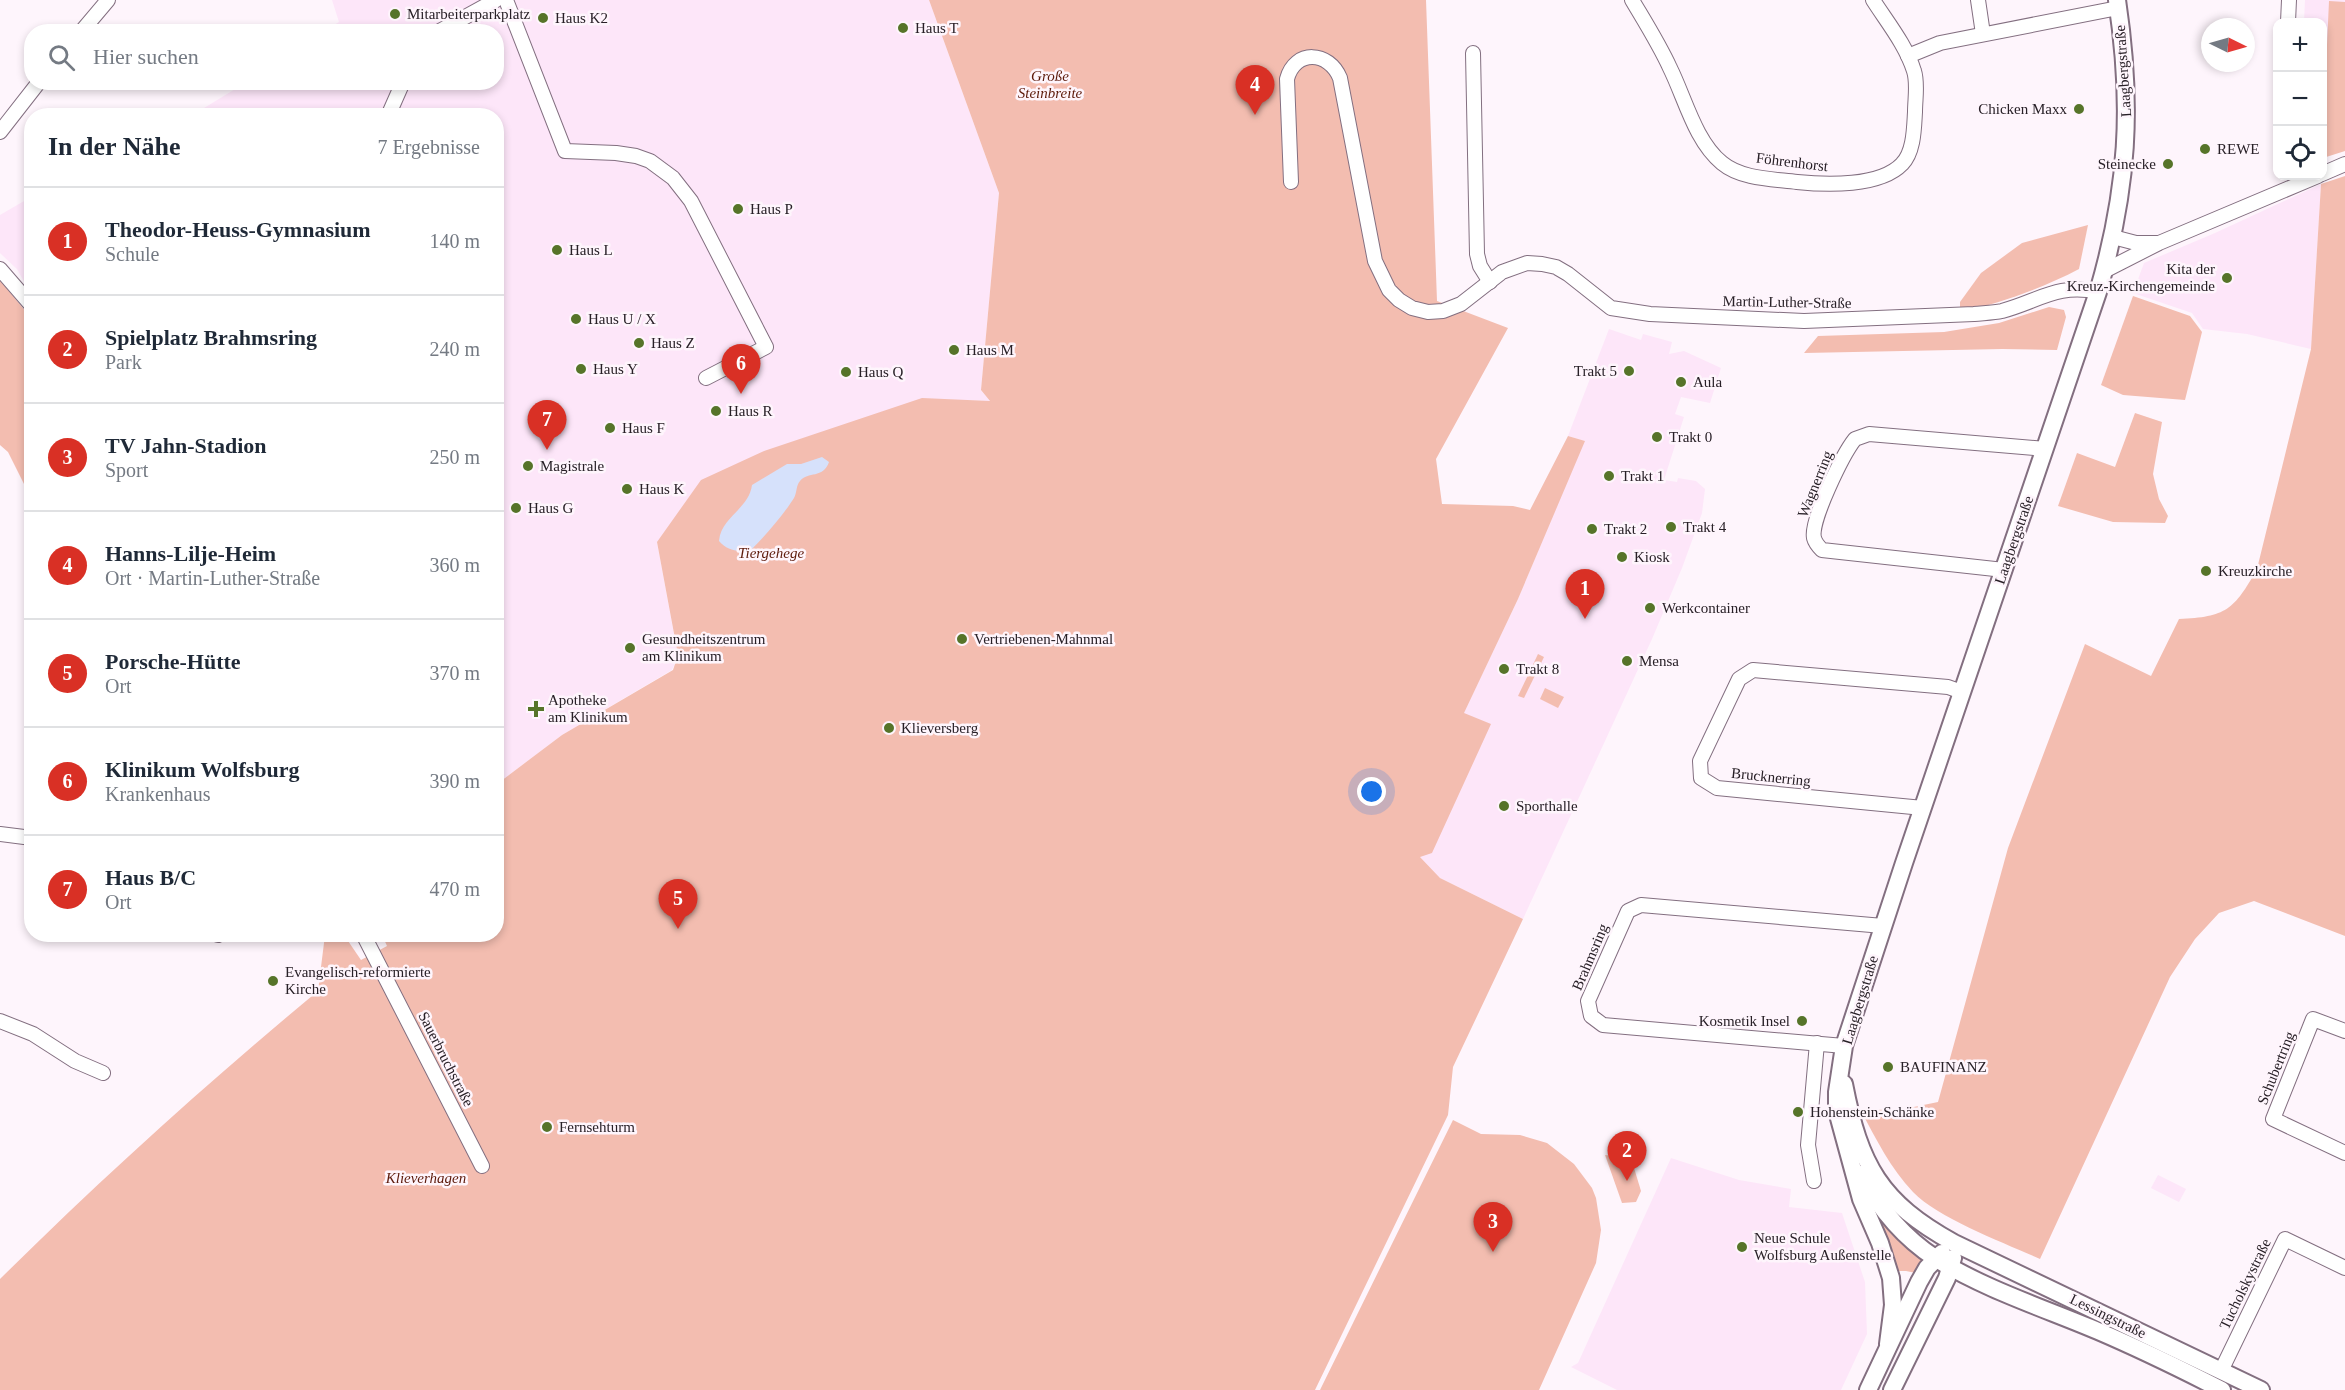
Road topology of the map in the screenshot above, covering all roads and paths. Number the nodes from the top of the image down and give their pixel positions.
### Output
1 (108, 0) edge
2 (496, 0) edge
3 (506, 0) edge
4 (1632, 0) edge
5 (1872, 0) edge
6 (1978, 0) edge
7 (2289, 0) edge
8 (2117, 4) edge
9 (2288, 18) edge
10 (88, 24) edge
11 (452, 24) edge
12 (1983, 34) junction
13 (1473, 53) dead end
14 (1908, 56) junction
15 (33, 90) edge
16 (399, 90) edge
17 (392, 108) edge
18 (0, 132) edge
19 (2345, 164) edge
20 (2327, 172) edge
21 (2302, 180) edge
22 (1292, 182) dead end
23 (2113, 237) junction
24 (2159, 243) junction
25 (0, 269) edge
26 (2104, 271) junction
27 (1490, 282) junction
28 (2098, 292) junction
29 (24, 297) edge
30 (705, 378) dead end
31 (2045, 449) junction
32 (2004, 570) junction
33 (1962, 692) junction
34 (1923, 808) junction
35 (0, 834) edge
36 (24, 837) edge
37 (1883, 927) junction
38 (367, 942) edge
39 (0, 1021) edge
40 (2345, 1031) edge
41 (1817, 1043) junction
42 (1845, 1047) junction
43 (1841, 1069) junction
44 (103, 1073) dead end
45 (2345, 1153) edge
46 (1849, 1154) junction
47 (482, 1166) dead end
48 (1814, 1181) dead end
49 (1954, 1243) junction
50 (1936, 1258) junction
51 (1952, 1267) junction
52 (2345, 1268) edge
53 (1888, 1344) junction
54 (2217, 1384) edge
55 (1868, 1390) edge
56 (1893, 1390) edge
57 (2261, 1390) edge

1 - 10 street
2 - 11 street
3 - 30 street
4 - 14 street, Föhrenhorst
5 - 14 street, Föhrenhorst
6 - 12 street
7 - 9 street
8 - 12 street
8 - 23 street, Laagbergstraße
12 - 14 street
13 - 27 street
15 - 18 street
16 - 17 street
19 - 20 street
21 - 24 street
22 - 27 street, Martin-Luther-Straße
23 - 24 street
23 - 26 street, Laagbergstraße
24 - 26 street
25 - 29 street
26 - 28 street, Laagbergstraße
27 - 28 street, Martin-Luther-Straße
28 - 31 street, Laagbergstraße
31 - 32 street, Laagbergstraße
31 - 32 street, Wagnerring
32 - 33 street, Laagbergstraße
33 - 34 street, Laagbergstraße
33 - 34 street, Brucknerring
34 - 37 street, Laagbergstraße
35 - 36 street
37 - 41 street, Brahmsring
37 - 42 street, Laagbergstraße
38 - 47 street, Sauerbruchstraße
39 - 44 street
40 - 45 street, Schubertring
41 - 42 street, Brahmsring
41 - 48 street, Laagbergstraße
42 - 43 street, Laagbergstraße
43 - 46 street, Laagbergstraße
43 - 49 street, Laagbergstraße
46 - 50 street, Laagbergstraße
46 - 53 street, Laagbergstraße
49 - 50 street
49 - 51 street
49 - 54 street, Lessingstraße
50 - 51 street, Laagbergstraße
50 - 53 street
51 - 54 street, Lessingstraße
51 - 56 street
52 - 54 street, Tucholskystraße
53 - 55 street
54 - 57 street, Lessingstraße

